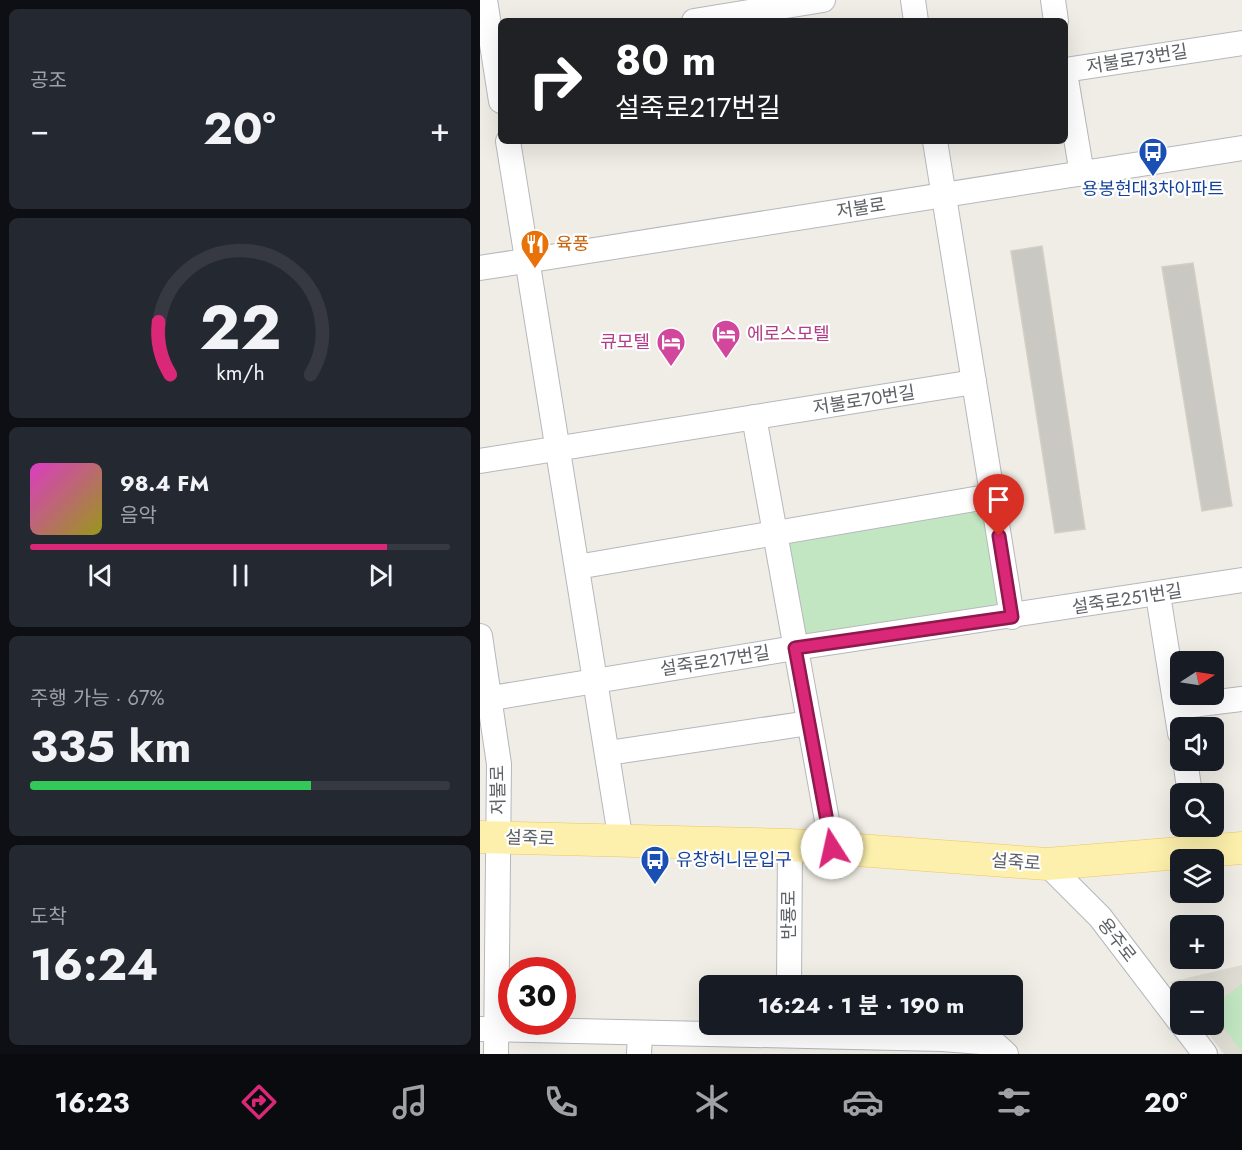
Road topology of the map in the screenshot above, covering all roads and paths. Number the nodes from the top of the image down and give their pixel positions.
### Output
1 (484, 0) edge
2 (913, 0) edge
3 (1053, 0) edge
4 (808, 1) edge
5 (712, 18) edge
6 (916, 18) edge
7 (1056, 18) edge
8 (1242, 43) edge
9 (491, 54) edge
10 (1068, 71) edge
11 (498, 87) edge
12 (1068, 89) edge
13 (508, 144) edge
14 (936, 144) edge
15 (1242, 148) edge
16 (1082, 174) junction
17 (944, 195) junction
18 (527, 261) junction
19 (480, 268) edge
20 (974, 382) junction
21 (754, 417) junction
22 (558, 449) junction
23 (480, 461) edge
24 (992, 496) junction
25 (775, 533) junction
26 (577, 567) junction
27 (1242, 580) edge
28 (1158, 595) junction
29 (1012, 617) junction
30 (480, 636) edge
31 (795, 648) junction
32 (596, 681) junction
33 (485, 699) edge
34 (1242, 699) edge
35 (1176, 707) junction
36 (1177, 717) edge
37 (809, 723) junction
38 (608, 753) junction
39 (489, 837) edge
40 (1198, 840) edge
41 (621, 842) junction
42 (790, 845) junction
43 (832, 848) junction
44 (1242, 848) edge
45 (1047, 864) junction
46 (789, 975) edge
47 (1170, 1009) edge
48 (488, 1029) edge
49 (1189, 1035) edge
50 (789, 1038) edge
51 (640, 1043) edge
52 (942, 1047) edge
53 (1201, 1053) edge
54 (496, 1054) edge
55 (1006, 1054) edge

1 - 9 street
2 - 6 street
3 - 7 street
4 - 5 street
8 - 10 street, 저불로73번길
9 - 11 street
12 - 16 street, 저불로73번길
13 - 18 street
14 - 17 street
15 - 16 street, 저불로
16 - 17 street, 저불로
17 - 18 street, 저불로
17 - 20 street
18 - 19 street, 저불로
18 - 22 street
20 - 21 street, 저불로70번길
20 - 24 street
21 - 22 street
21 - 25 street
22 - 23 street
22 - 26 street
24 - 25 street
24 - 29 street
25 - 26 street
25 - 31 street
26 - 32 street
27 - 28 street, 설죽로251번길
28 - 29 street, 설죽로251번길
28 - 35 street
29 - 31 street, 설죽로217번길
30 - 33 street, 저불로
31 - 32 street, 설죽로217번길
31 - 37 street
32 - 33 street, 설죽로217번길
32 - 38 street
33 - 39 street, 저불로
34 - 35 street
35 - 36 street
37 - 38 street
37 - 43 street
38 - 41 street
39 - 41 main road, 설죽로
39 - 48 street, 저불로
40 - 44 main road, 설죽로
40 - 45 main road, 설죽로
41 - 42 main road, 설죽로
42 - 43 main road, 설죽로
42 - 46 street, 반룡로
43 - 45 main road, 설죽로
45 - 47 street, 용주로
48 - 51 street
48 - 54 street, 저불로
49 - 53 street, 용주로
50 - 51 street
50 - 52 street
52 - 55 street

